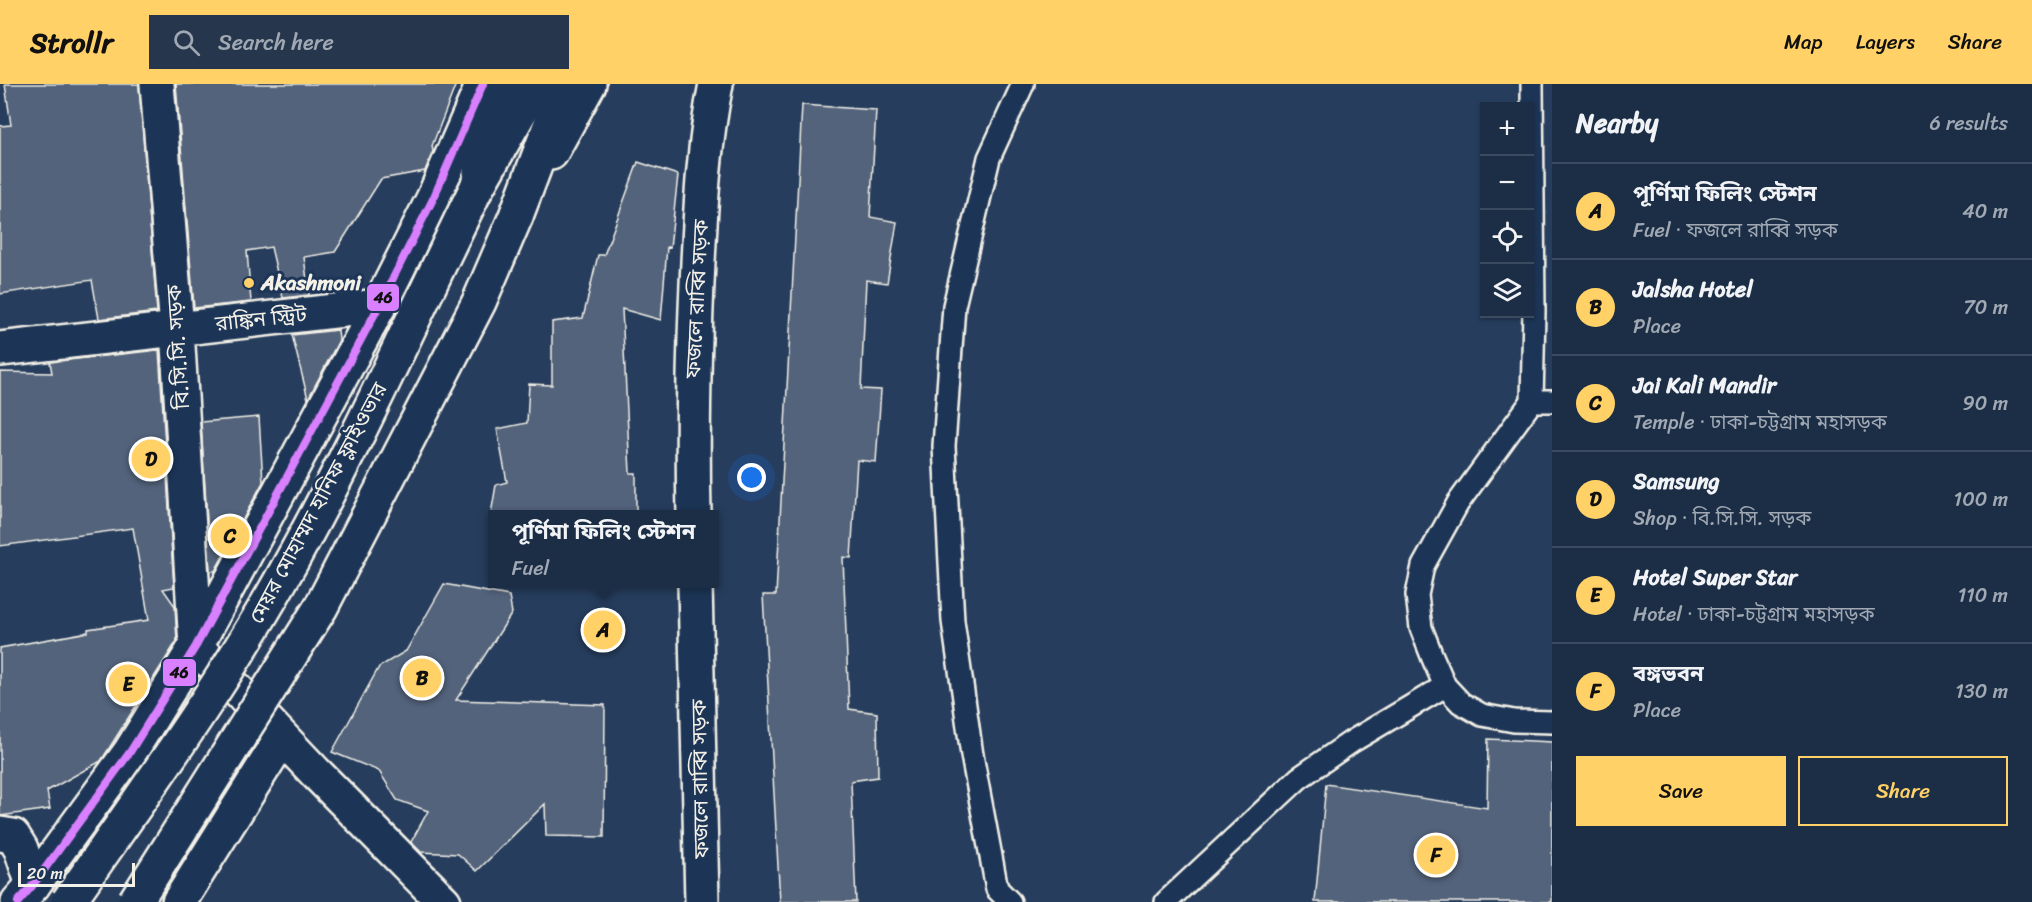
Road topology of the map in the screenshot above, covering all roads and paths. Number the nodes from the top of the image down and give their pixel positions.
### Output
1 (157, 84) edge
2 (483, 84) edge
3 (503, 84) edge
4 (534, 84) edge
5 (566, 84) edge
6 (589, 84) edge
7 (716, 84) edge
8 (1023, 84) edge
9 (1532, 84) edge
10 (1543, 184) edge
11 (476, 189) junction
12 (516, 216) junction
13 (379, 306) junction
14 (177, 329) junction
15 (0, 349) edge
16 (1542, 401) edge
17 (694, 510) edge
18 (695, 588) edge
19 (196, 646) junction
20 (1445, 686) junction
21 (1552, 722) edge
22 (282, 738) junction
23 (0, 834) edge
24 (26, 894) edge
25 (68, 902) edge
26 (135, 902) edge
27 (179, 902) edge
28 (444, 902) edge
29 (702, 902) edge
30 (1010, 902) edge
31 (1166, 902) edge

1 - 14 main road, বি.সি.সি. সড়ক
2 - 13 main road
3 - 11 main road
4 - 11 main road, মেয়র মোহাম্মদ হানিফ ফ্লাইওভার
5 - 12 main road
6 - 12 main road
7 - 17 main road, ফজলে রাব্বি সড়ক
8 - 30 lane
9 - 10 lane
10 - 16 lane
11 - 25 main road, মেয়র মোহাম্মদ হানিফ ফ্লাইওভার, bridge
12 - 26 main road, bridge
13 - 14 main road, রাঙ্কিন স্ট্রিট
13 - 19 main road
14 - 15 main road, রাঙ্কিন স্ট্রিট
14 - 19 main road, বি.সি.সি. সড়ক
16 - 20 lane
18 - 29 main road, ফজলে রাব্বি সড়ক
19 - 22 main road
19 - 24 main road
20 - 21 lane
20 - 31 lane
22 - 27 main road
22 - 28 main road
23 - 24 main road

